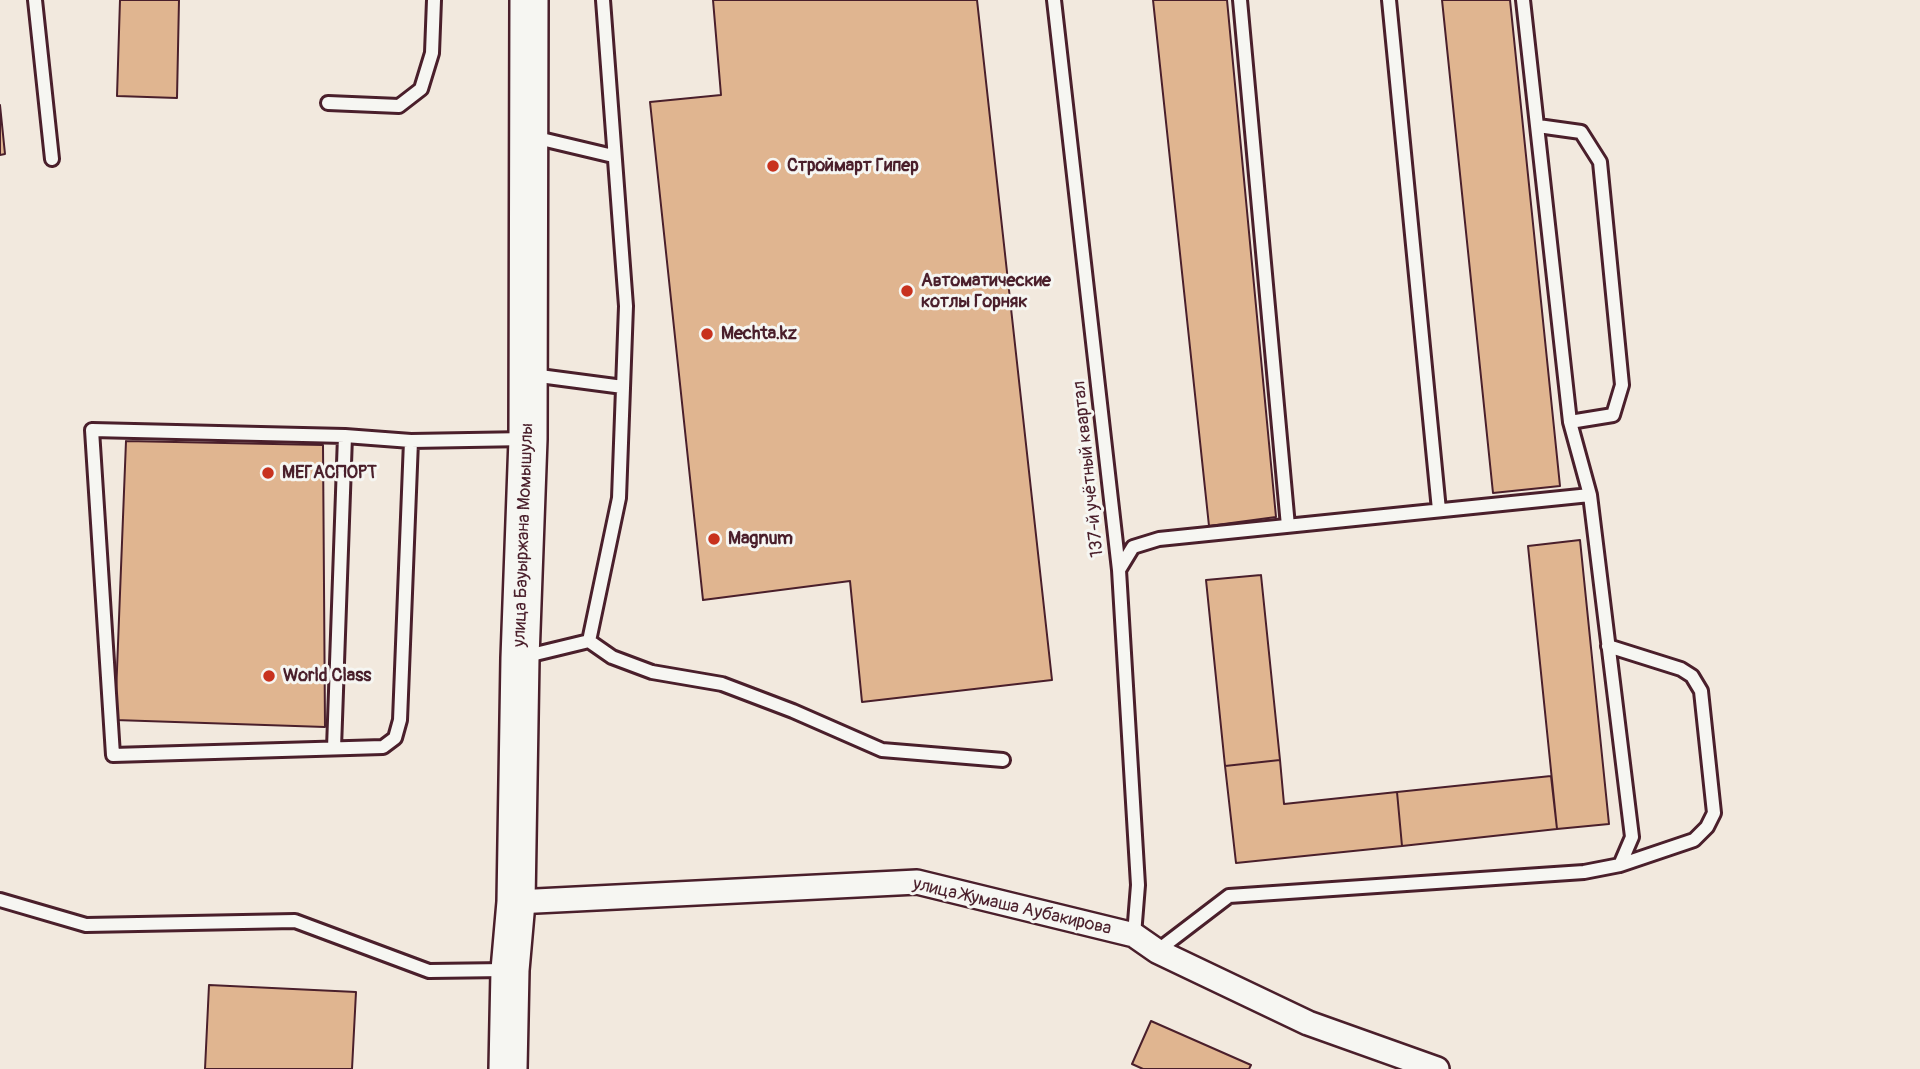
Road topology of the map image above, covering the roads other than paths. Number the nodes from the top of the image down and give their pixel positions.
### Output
1 (35, 0) edge
2 (434, 0) edge
3 (529, 0) edge
4 (603, 0) edge
5 (1054, 0) edge
6 (1240, 0) edge
7 (1389, 0) edge
8 (1523, 0) edge
9 (328, 103) dead end
10 (1538, 126) junction
11 (529, 136) junction
12 (613, 156) junction
13 (52, 159) dead end
14 (528, 374) junction
15 (623, 387) junction
16 (1570, 422) junction
17 (345, 436) junction
18 (528, 439) junction
19 (411, 441) junction
20 (1590, 495) junction
21 (1439, 510) junction
22 (1288, 526) junction
23 (1119, 570) junction
24 (589, 641) junction
25 (1608, 646) junction
26 (520, 658) junction
27 (334, 748) junction
28 (1003, 760) dead end
29 (1620, 864) junction
30 (0, 900) edge
31 (516, 902) junction
32 (1134, 935) junction
33 (1157, 951) junction
34 (510, 970) junction
35 (508, 1069) edge
36 (1437, 1069) edge

1 - 13 lane
2 - 9 lane
3 - 11 main road, улица Бауыржана Момышулы
4 - 12 lane
5 - 23 lane, 137-й учётный квартал
6 - 22 lane
7 - 21 lane
8 - 10 lane
10 - 16 lane
10 - 16 lane
11 - 12 lane
11 - 14 main road, улица Бауыржана Момышулы
12 - 15 lane
14 - 15 lane
14 - 18 main road, улица Бауыржана Момышулы
15 - 24 lane
16 - 20 lane
17 - 19 lane
17 - 27 lane
17 - 27 lane
18 - 19 lane
18 - 26 main road, улица Бауыржана Момышулы
19 - 27 lane
20 - 21 lane
20 - 25 lane
21 - 22 lane
22 - 23 lane
23 - 32 lane, 137-й учётный квартал
24 - 26 lane
24 - 28 lane
25 - 29 lane
25 - 29 lane
26 - 31 main road, улица Бауыржана Момышулы
29 - 33 lane
30 - 34 lane
31 - 32 street, улица Жумаша Аубакирова
31 - 34 main road, улица Бауыржана Момышулы
32 - 33 street, улица Жумаша Аубакирова
33 - 36 street, улица Жумаша Аубакирова
34 - 35 main road, улица Бауыржана Момышулы

